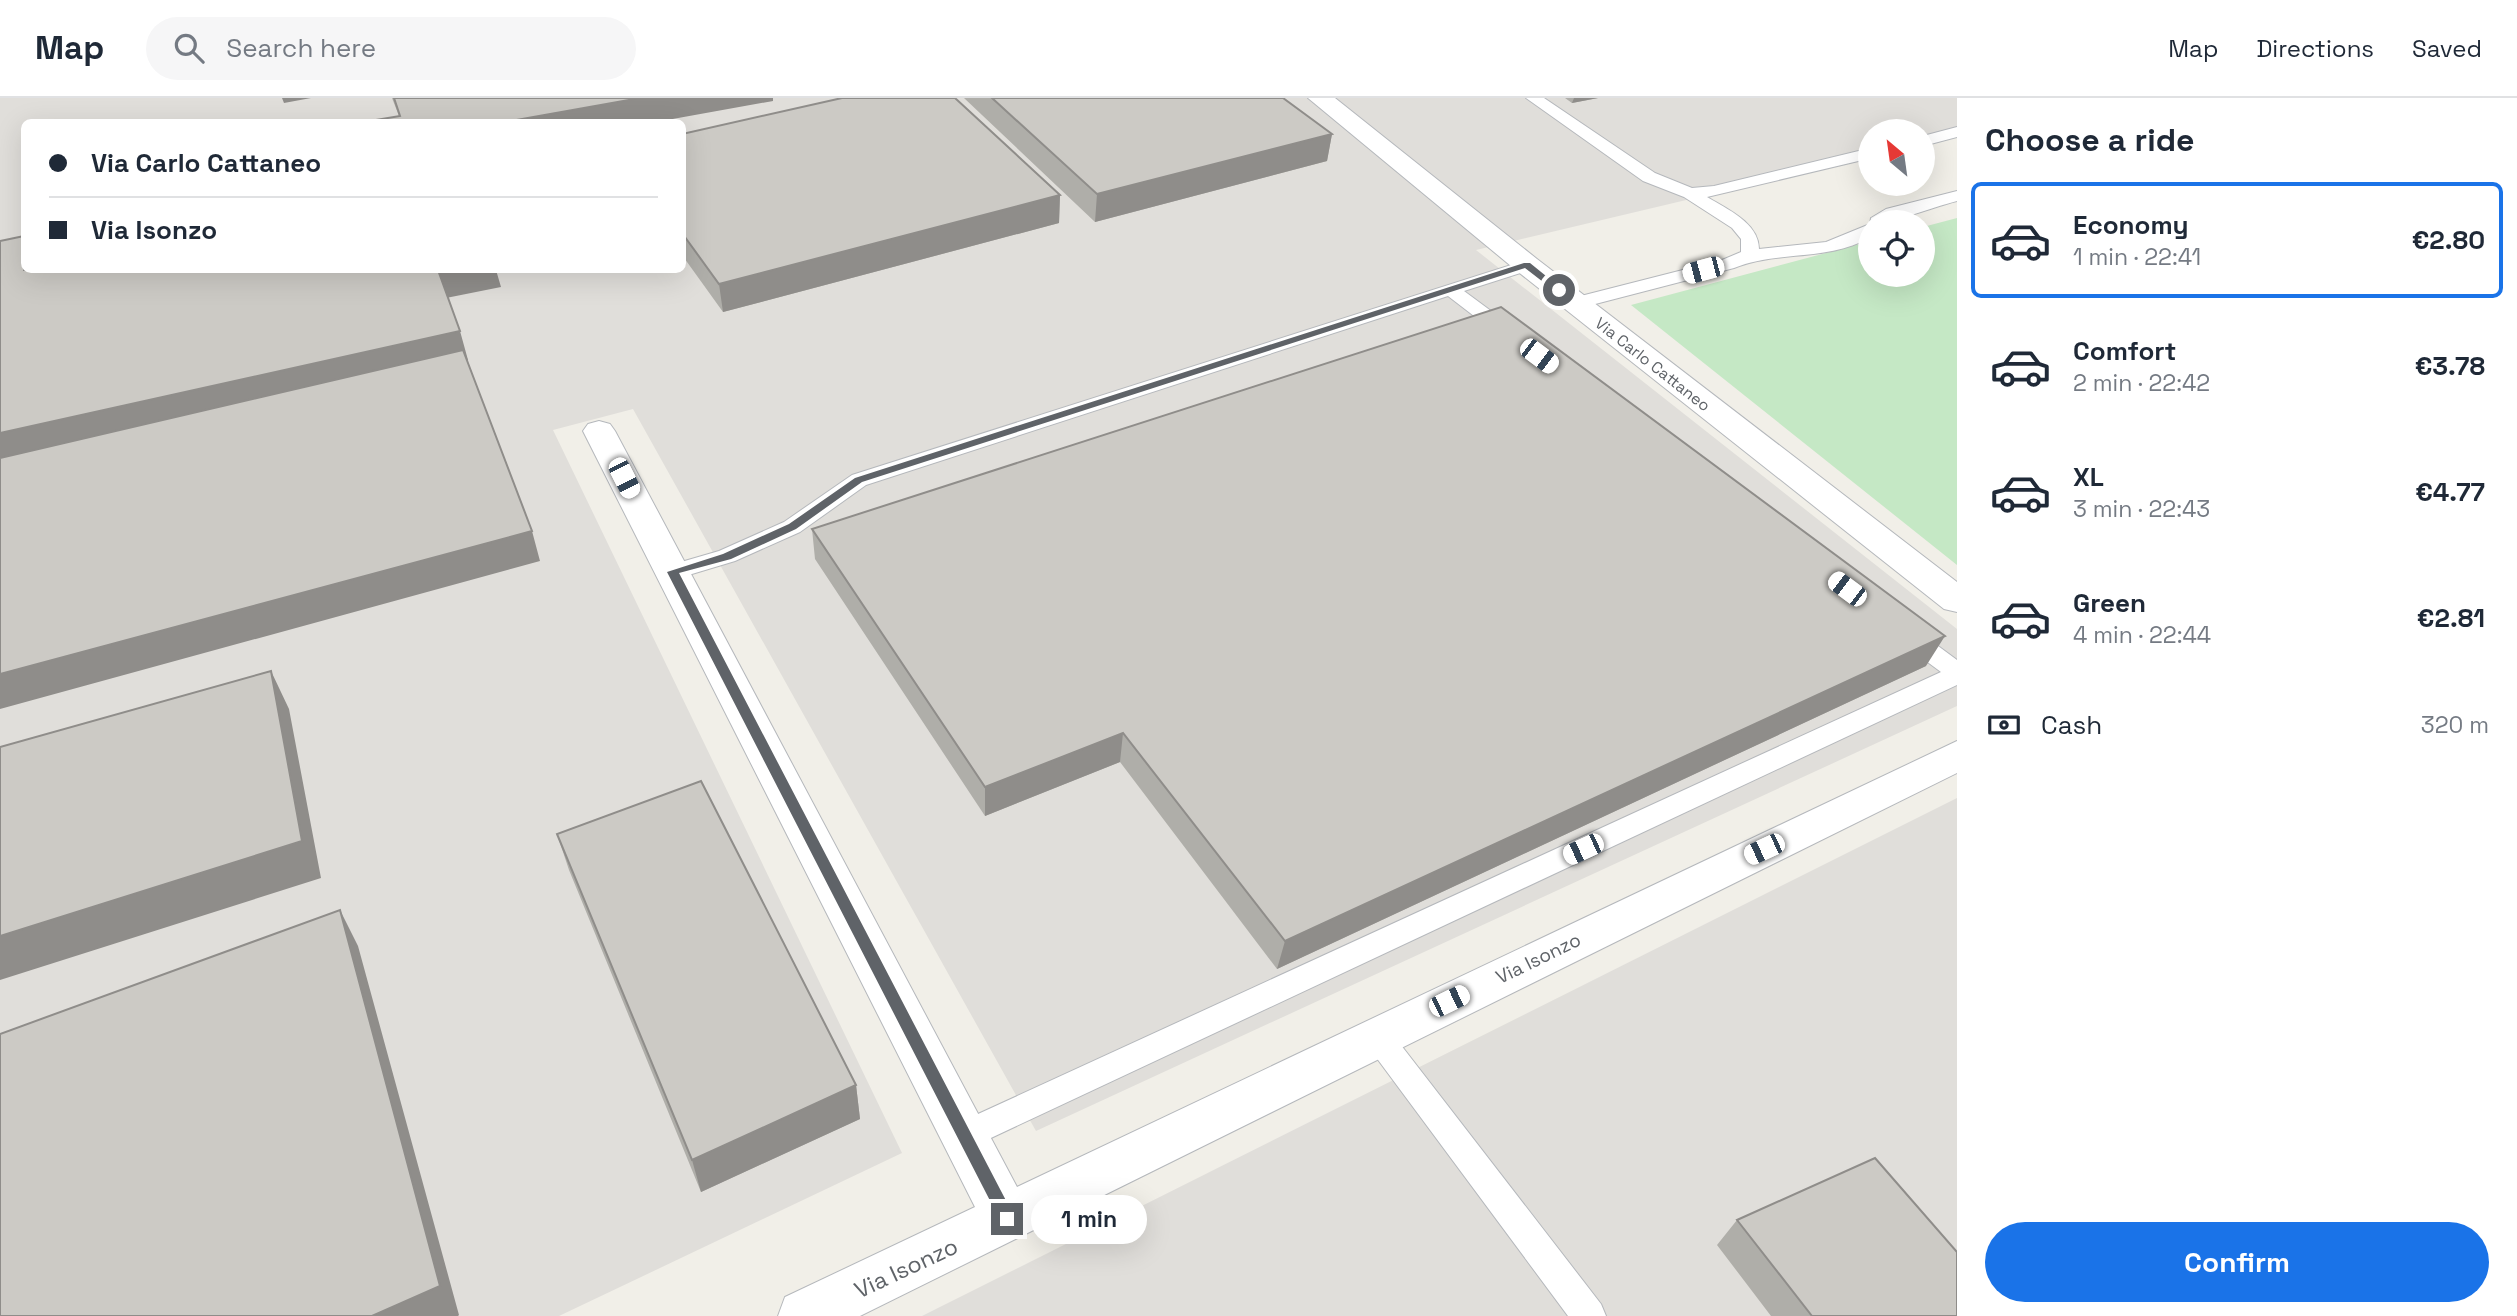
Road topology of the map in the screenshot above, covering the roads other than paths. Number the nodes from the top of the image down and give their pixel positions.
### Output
1 (1320, 98) edge
2 (1534, 98) edge
3 (1957, 132) edge
4 (1936, 138) edge
5 (1858, 156) edge
6 (1690, 193) junction
7 (1957, 196) edge
8 (1903, 210) edge
9 (1858, 236) edge
10 (1750, 255) junction
11 (1527, 265) junction
12 (1451, 290) junction
13 (1576, 303) junction
14 (1528, 348) edge
15 (599, 431) dead end
16 (673, 572) junction
17 (1957, 600) edge
18 (1891, 622) edge
19 (1957, 674) edge
20 (1957, 756) edge
21 (1377, 1036) junction
22 (965, 1135) junction
23 (1007, 1219) junction
24 (804, 1316) edge
25 (1589, 1316) edge

1 - 11 street, Via Carlo Cattaneo
2 - 6 lane
3 - 4 lane
5 - 6 lane
6 - 10 lane
7 - 8 lane
9 - 10 lane
10 - 13 lane
11 - 12 lane
11 - 13 street, Via Carlo Cattaneo
12 - 14 lane
12 - 16 lane
13 - 17 street, Via Carlo Cattaneo
15 - 16 street
16 - 22 street
18 - 19 lane
19 - 22 lane
20 - 21 street, Via Isonzo
21 - 23 street, Via Isonzo
21 - 25 lane
22 - 23 street
23 - 24 street, Via Isonzo

